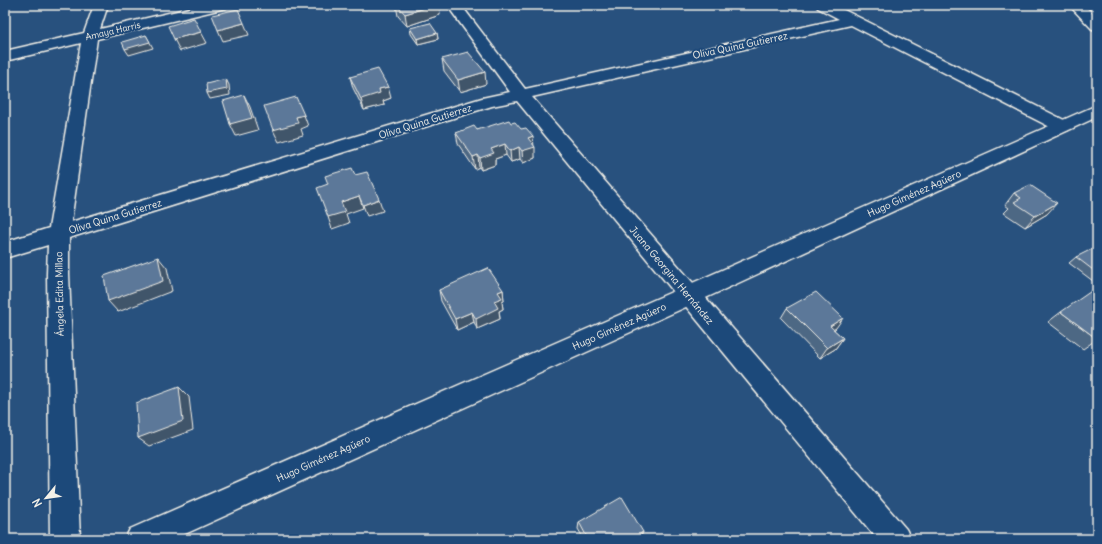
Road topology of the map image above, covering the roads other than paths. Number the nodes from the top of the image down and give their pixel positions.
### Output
1 (101, 5) edge
2 (221, 5) edge
3 (454, 5) edge
4 (822, 5) edge
5 (1076, 5) edge
6 (853, 20) junction
7 (1097, 26) edge
8 (90, 36) junction
9 (5, 56) edge
10 (520, 94) junction
11 (1097, 110) edge
12 (1062, 126) junction
13 (59, 234) junction
14 (5, 250) edge
15 (689, 295) junction
16 (65, 539) edge
17 (140, 539) edge
18 (896, 539) edge

1 - 8 street, Ángela Edita Millao
2 - 8 street, Amaya Harris
3 - 10 street, Juana Georgina Hernández
4 - 6 street
5 - 7 street
6 - 10 street, Oliva Quina Gutierrez
6 - 12 street
8 - 9 street, Amaya Harris
8 - 13 street, Ángela Edita Millao
10 - 13 street, Oliva Quina Gutierrez
10 - 15 street, Juana Georgina Hernández
11 - 12 street, Hugo Giménez Agüero
12 - 15 street, Hugo Giménez Agüero
13 - 14 street, Oliva Quina Gutierrez
13 - 16 street, Ángela Edita Millao
15 - 17 street, Hugo Giménez Agüero
15 - 18 street, Juana Georgina Hernández

